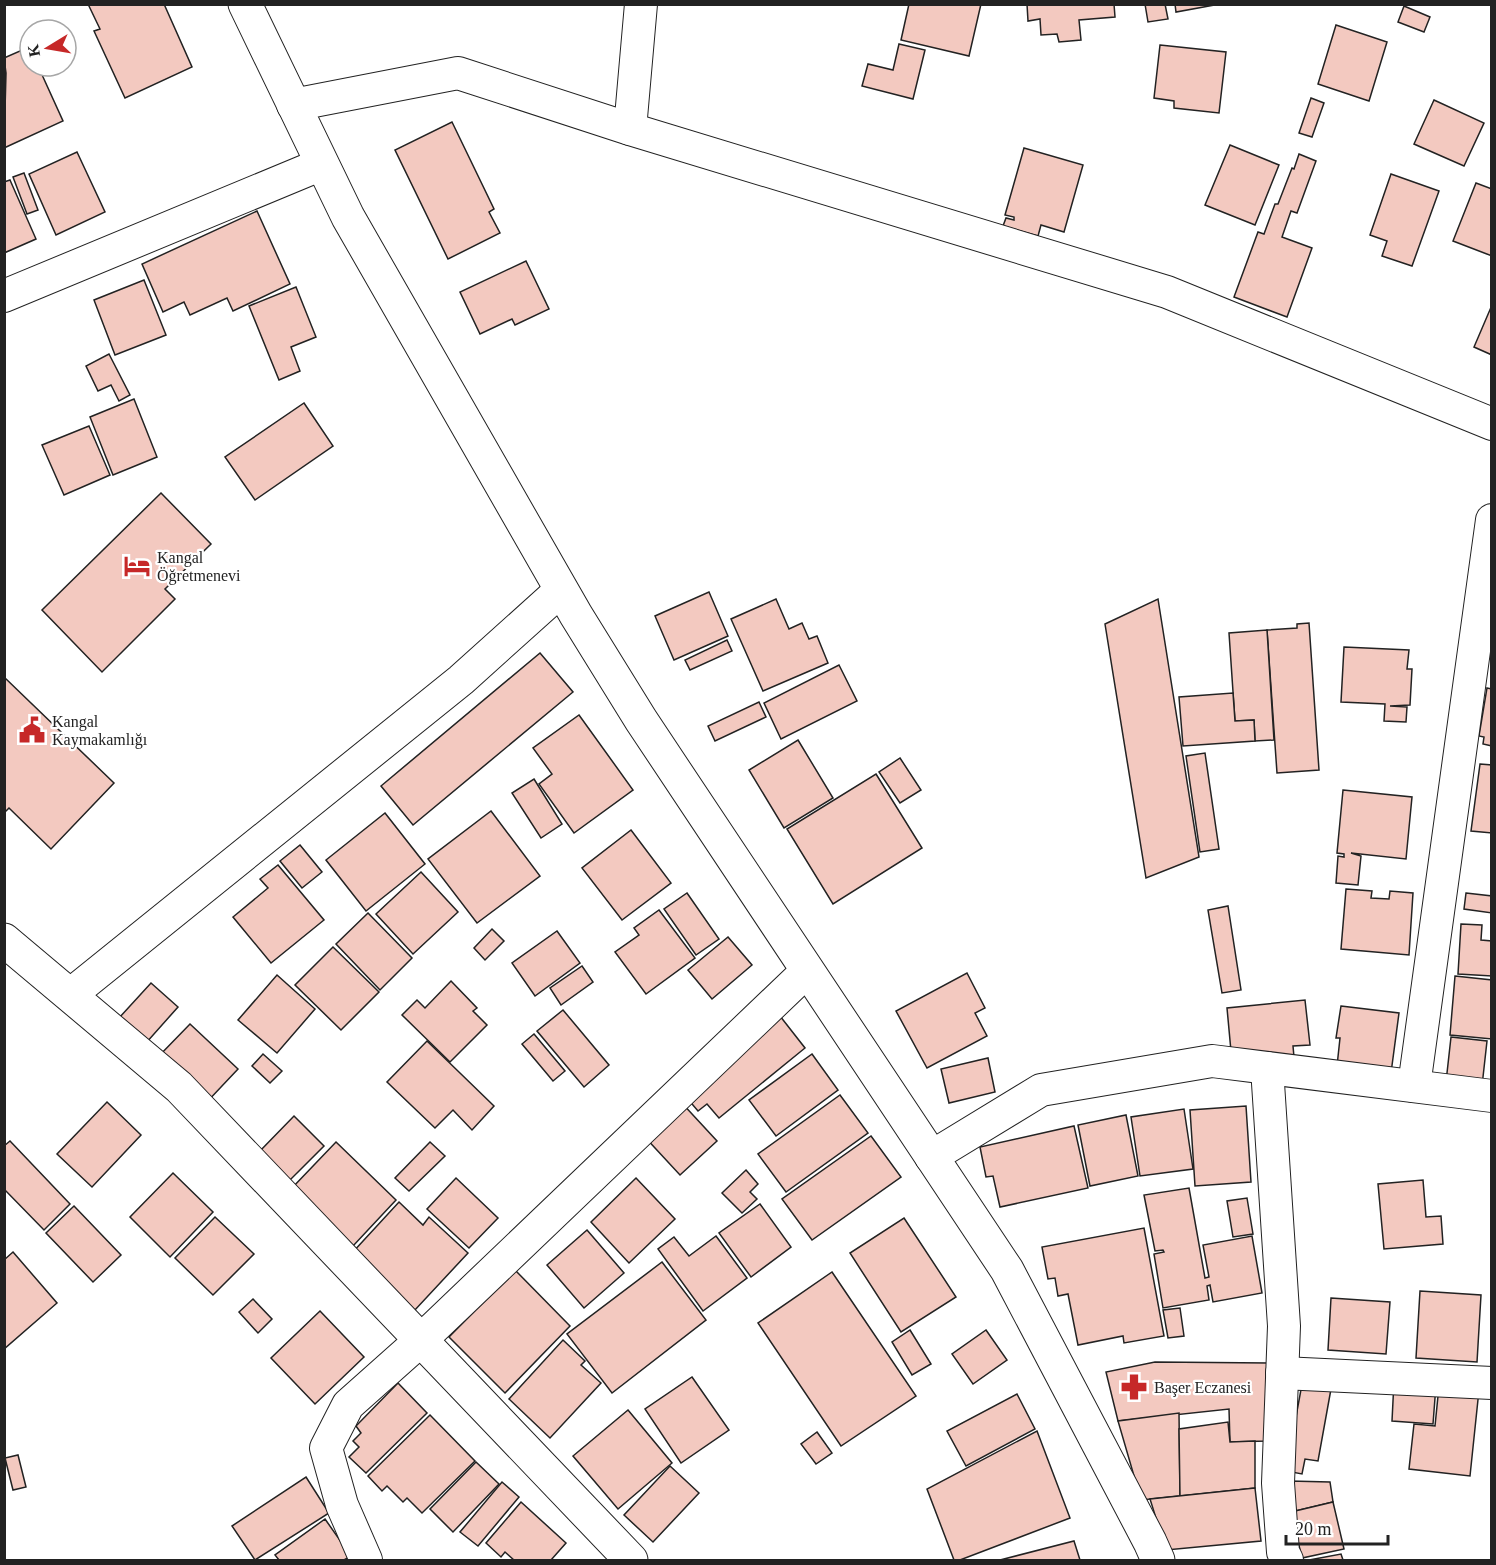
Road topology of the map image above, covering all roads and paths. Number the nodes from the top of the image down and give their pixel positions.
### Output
1 (245, 4) edge
2 (641, 4) edge
3 (293, 105) junction
4 (630, 129) junction
5 (322, 164) junction
6 (4, 296) edge
7 (1491, 424) edge
8 (1491, 520) edge
9 (561, 590) junction
10 (4, 940) edge
11 (807, 971) junction
12 (70, 995) junction
13 (1267, 1068) junction
14 (1414, 1086) junction
15 (1491, 1096) edge
16 (931, 1156) junction
17 (421, 1340) junction
18 (1282, 1373) junction
19 (1491, 1383) edge
20 (366, 1560) edge
21 (631, 1560) edge
22 (1158, 1560) edge
23 (1287, 1560) edge

1 - 3 street
2 - 4 street
3 - 4 street
3 - 5 street
4 - 7 street
5 - 6 street
5 - 9 street
8 - 14 street
9 - 11 street
9 - 12 street
10 - 12 street
11 - 16 street
11 - 17 street
12 - 17 street
13 - 14 street
13 - 16 street
13 - 18 street
14 - 15 street
16 - 22 street
17 - 20 street
17 - 21 street
18 - 19 street
18 - 23 street

